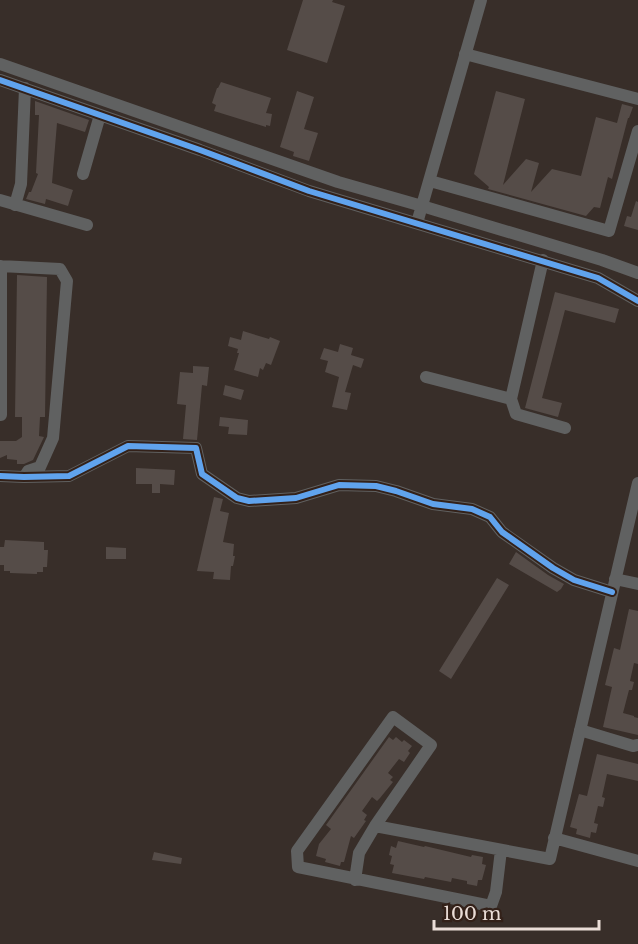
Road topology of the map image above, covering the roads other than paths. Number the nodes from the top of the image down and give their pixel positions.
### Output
1 (481, 0) edge
2 (465, 54) junction
3 (0, 64) edge
4 (0, 80) edge
5 (25, 88) junction
6 (638, 99) edge
7 (100, 115) junction
8 (638, 131) edge
9 (83, 174) dead end
10 (430, 181) junction
11 (0, 200) edge
12 (15, 205) junction
13 (422, 206) junction
14 (417, 223) junction
15 (87, 225) dead end
16 (543, 260) junction
17 (1, 266) edge
18 (638, 273) edge
19 (638, 302) edge
20 (426, 378) dead end
21 (511, 399) junction
22 (0, 415) edge
23 (565, 428) dead end
24 (0, 476) edge
25 (24, 477) junction
26 (638, 483) edge
27 (615, 579) junction
28 (638, 584) edge
29 (612, 592) junction
30 (580, 730) junction
31 (638, 745) edge
32 (375, 826) junction
33 (555, 838) junction
34 (501, 850) junction
35 (638, 861) edge
36 (355, 880) junction

1 - 2 street
2 - 6 street
2 - 10 street
3 - 13 street
4 - 5 street
5 - 7 street
5 - 12 street
7 - 9 street
7 - 14 street
8 - 10 street
10 - 13 street
11 - 12 street
12 - 15 street
13 - 14 street
13 - 18 street
14 - 16 street
16 - 19 street
16 - 21 street
17 - 22 street
17 - 25 street
20 - 21 street
21 - 23 street
24 - 25 street
25 - 29 street
26 - 27 street
27 - 28 street
27 - 29 street
29 - 30 street
30 - 31 street
30 - 33 street
32 - 34 street
32 - 36 street
32 - 36 street
33 - 34 street
33 - 35 street
34 - 36 street

